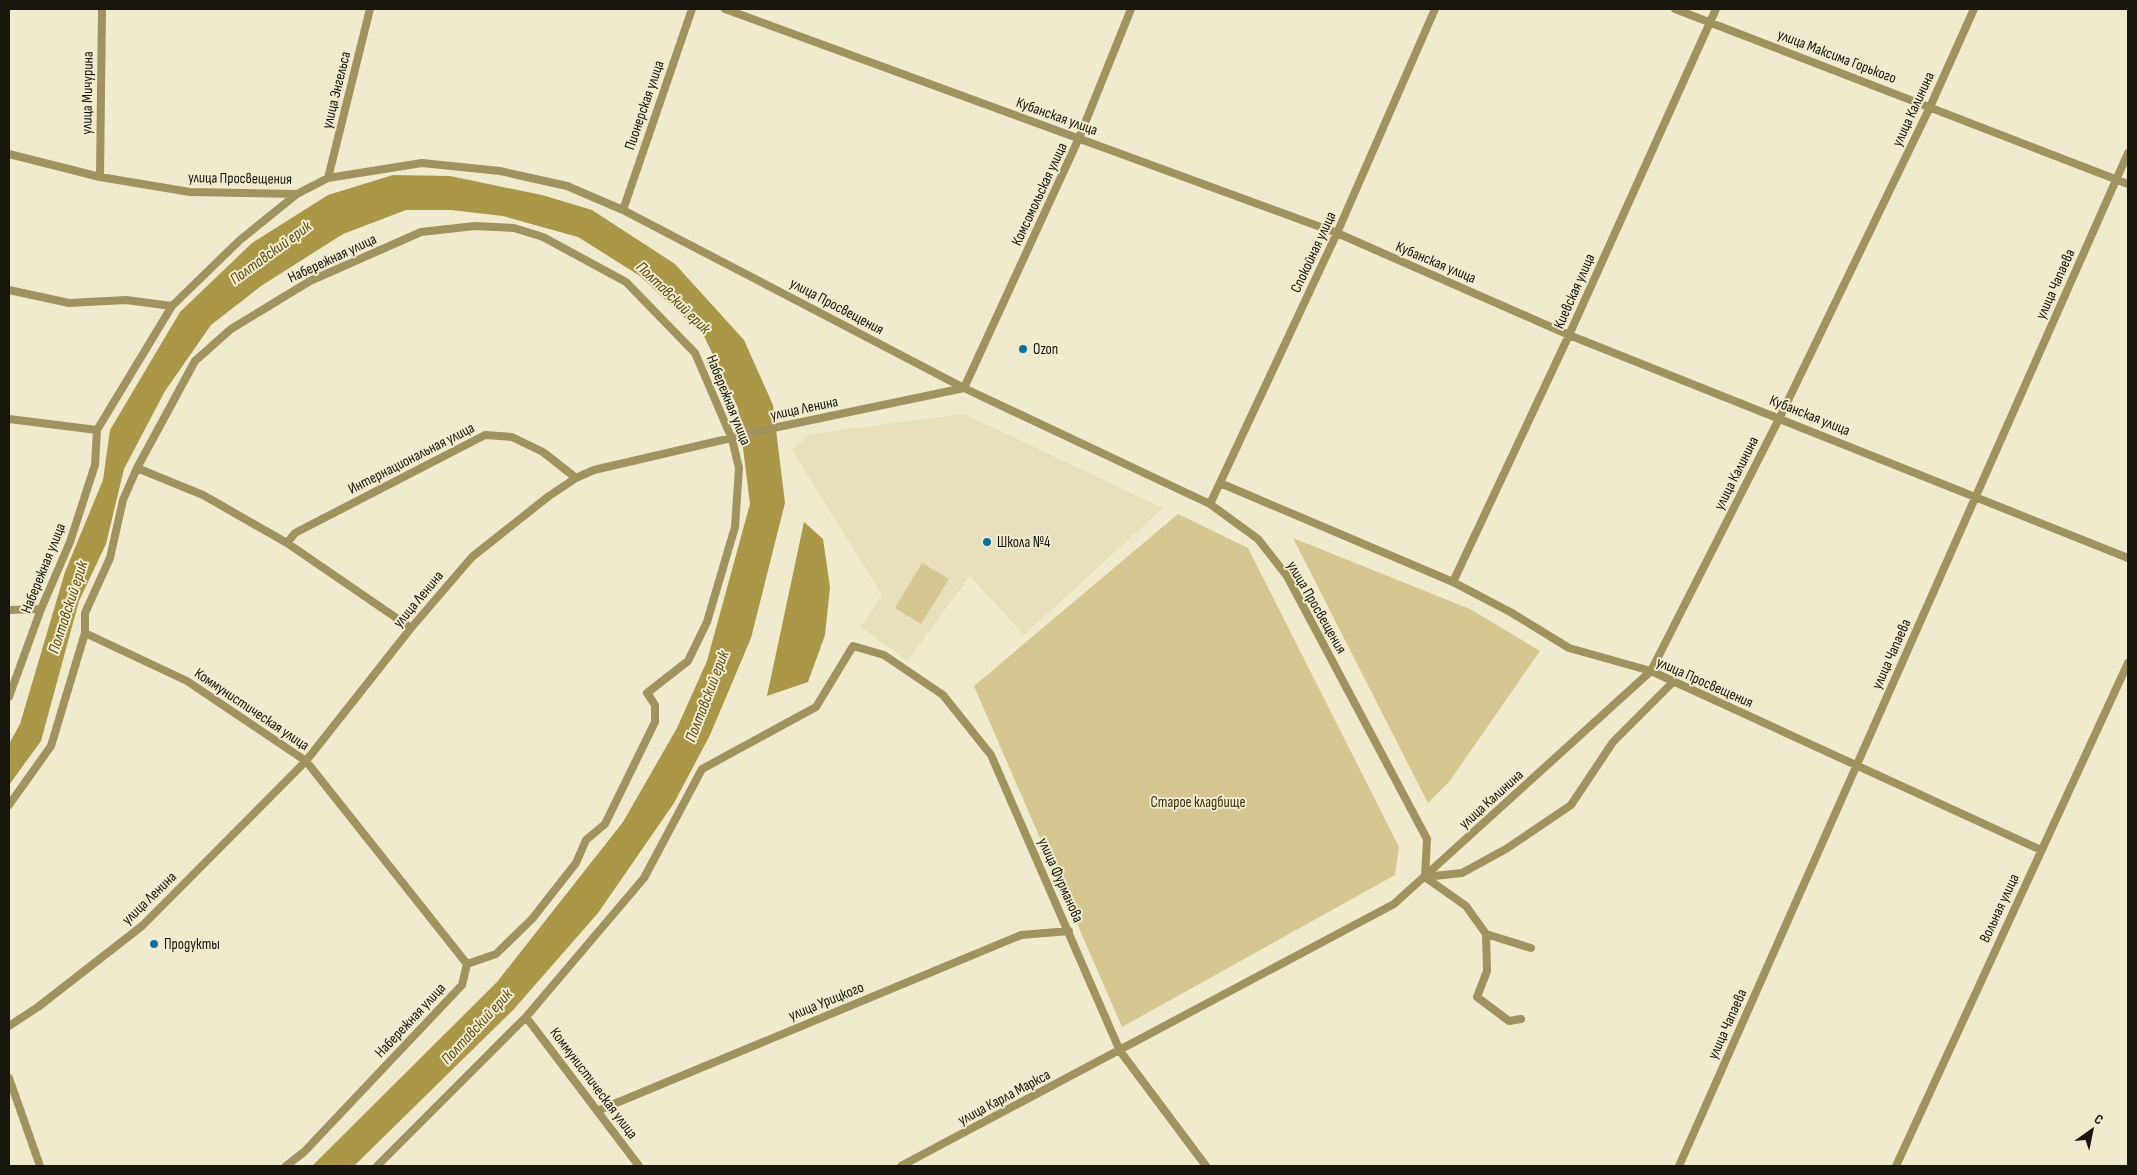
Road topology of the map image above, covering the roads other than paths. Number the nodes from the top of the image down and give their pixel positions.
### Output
1 (102, 9) edge
2 (370, 9) edge
3 (692, 9) edge
4 (725, 9) edge
5 (1131, 9) edge
6 (1434, 9) edge
7 (1675, 9) edge
8 (1716, 9) edge
9 (1974, 9) edge
10 (1710, 22) junction
11 (1930, 107) junction
12 (1080, 138) junction
13 (2128, 153) edge
14 (9, 154) edge
15 (100, 177) junction
16 (328, 178) junction
17 (2117, 179) junction
18 (2128, 184) edge
19 (297, 194) junction
20 (623, 210) junction
21 (1337, 234) junction
22 (9, 290) edge
23 (172, 306) junction
24 (1569, 334) junction
25 (964, 388) junction
26 (1780, 417) junction
27 (9, 419) edge
28 (97, 430) junction
29 (732, 439) junction
30 (138, 468) junction
31 (576, 478) junction
32 (1220, 483) junction
33 (1976, 496) junction
34 (1210, 504) junction
35 (287, 543) junction
36 (2128, 558) edge
37 (1453, 582) junction
38 (41, 609) junction
39 (9, 610) edge
40 (411, 628) junction
41 (85, 633) junction
42 (2128, 663) edge
43 (1650, 672) junction
44 (1673, 682) junction
45 (9, 697) edge
46 (306, 761) junction
47 (1856, 765) junction
48 (9, 804) edge
49 (2041, 850) junction
50 (1425, 878) junction
51 (1069, 931) junction
52 (1486, 934) junction
53 (1531, 948) dead end
54 (467, 964) junction
55 (526, 1017) junction
56 (1520, 1019) dead end
57 (9, 1026) edge
58 (1120, 1051) junction
59 (9, 1078) edge
60 (597, 1111) junction
61 (40, 1166) edge
62 (286, 1166) edge
63 (376, 1166) edge
64 (639, 1166) edge
65 (901, 1166) edge
66 (1206, 1166) edge
67 (1679, 1166) edge
68 (1896, 1166) edge

1 - 15 street, улица Мичурина
2 - 16 street, улица Энгельса
3 - 20 street, Пионерская улица
4 - 12 street, Кубанская улица
5 - 12 street, Комсомольская улица
6 - 21 street, Спокойная улица
7 - 10 street, улица Максима Горького
8 - 10 street, Киевская улица
9 - 11 street, улица Калинина
10 - 11 street, улица Максима Горького
10 - 24 street, Киевская улица
11 - 17 street, улица Максима Горького
11 - 26 street, улица Калинина
12 - 21 street, Кубанская улица
12 - 25 street, Комсомольская улица
13 - 17 street, улица Чапаева
14 - 15 street, улица Просвещения
15 - 19 street, улица Просвещения
16 - 19 street, улица Просвещения
16 - 20 street, улица Просвещения
17 - 18 street, улица Максима Горького
17 - 33 street, улица Чапаева
19 - 23 street, Набережная улица
20 - 25 street, улица Просвещения
21 - 24 street, Кубанская улица
21 - 32 street, Спокойная улица
22 - 23 street
23 - 28 street, Набережная улица
24 - 26 street, Кубанская улица
24 - 37 street, Киевская улица
25 - 29 street, улица Ленина
25 - 34 street, улица Просвещения
26 - 33 street, Кубанская улица
26 - 43 street, улица Калинина
27 - 28 street
28 - 38 street, Набережная улица
29 - 30 street, Набережная улица
29 - 31 street, улица Ленина
29 - 54 street, Набережная улица
30 - 35 street
30 - 41 street, Набережная улица
31 - 35 street, Интернациональная улица
31 - 40 street, улица Ленина
32 - 34 street, Спокойная улица
32 - 37 street, улица Просвещения
33 - 36 street, Кубанская улица
33 - 47 street, улица Чапаева
34 - 50 street, улица Просвещения
35 - 40 street
37 - 43 street, улица Просвещения
38 - 39 street
38 - 45 street, Набережная улица
40 - 46 street, улица Ленина
41 - 46 street, Коммунистическая улица
41 - 48 street, Набережная улица
42 - 49 street, Вольная улица
43 - 44 street, улица Просвещения
43 - 50 street, улица Калинина
44 - 47 street, улица Просвещения
44 - 50 street
46 - 54 street, Коммунистическая улица
46 - 57 street, улица Ленина
47 - 49 street, улица Просвещения
47 - 67 street, улица Чапаева
49 - 68 street, Вольная улица
50 - 52 street
50 - 58 street, улица Калинина
51 - 55 street, улица Фурманова
51 - 58 street, улица Фурманова
51 - 60 street, улица Урицкого
52 - 53 street
52 - 56 street
54 - 62 street, Набережная улица
55 - 60 street, Коммунистическая улица
55 - 63 street
58 - 65 street, улица Карла Маркса
58 - 66 street, улица Фурманова
59 - 61 street
60 - 64 street, Коммунистическая улица

